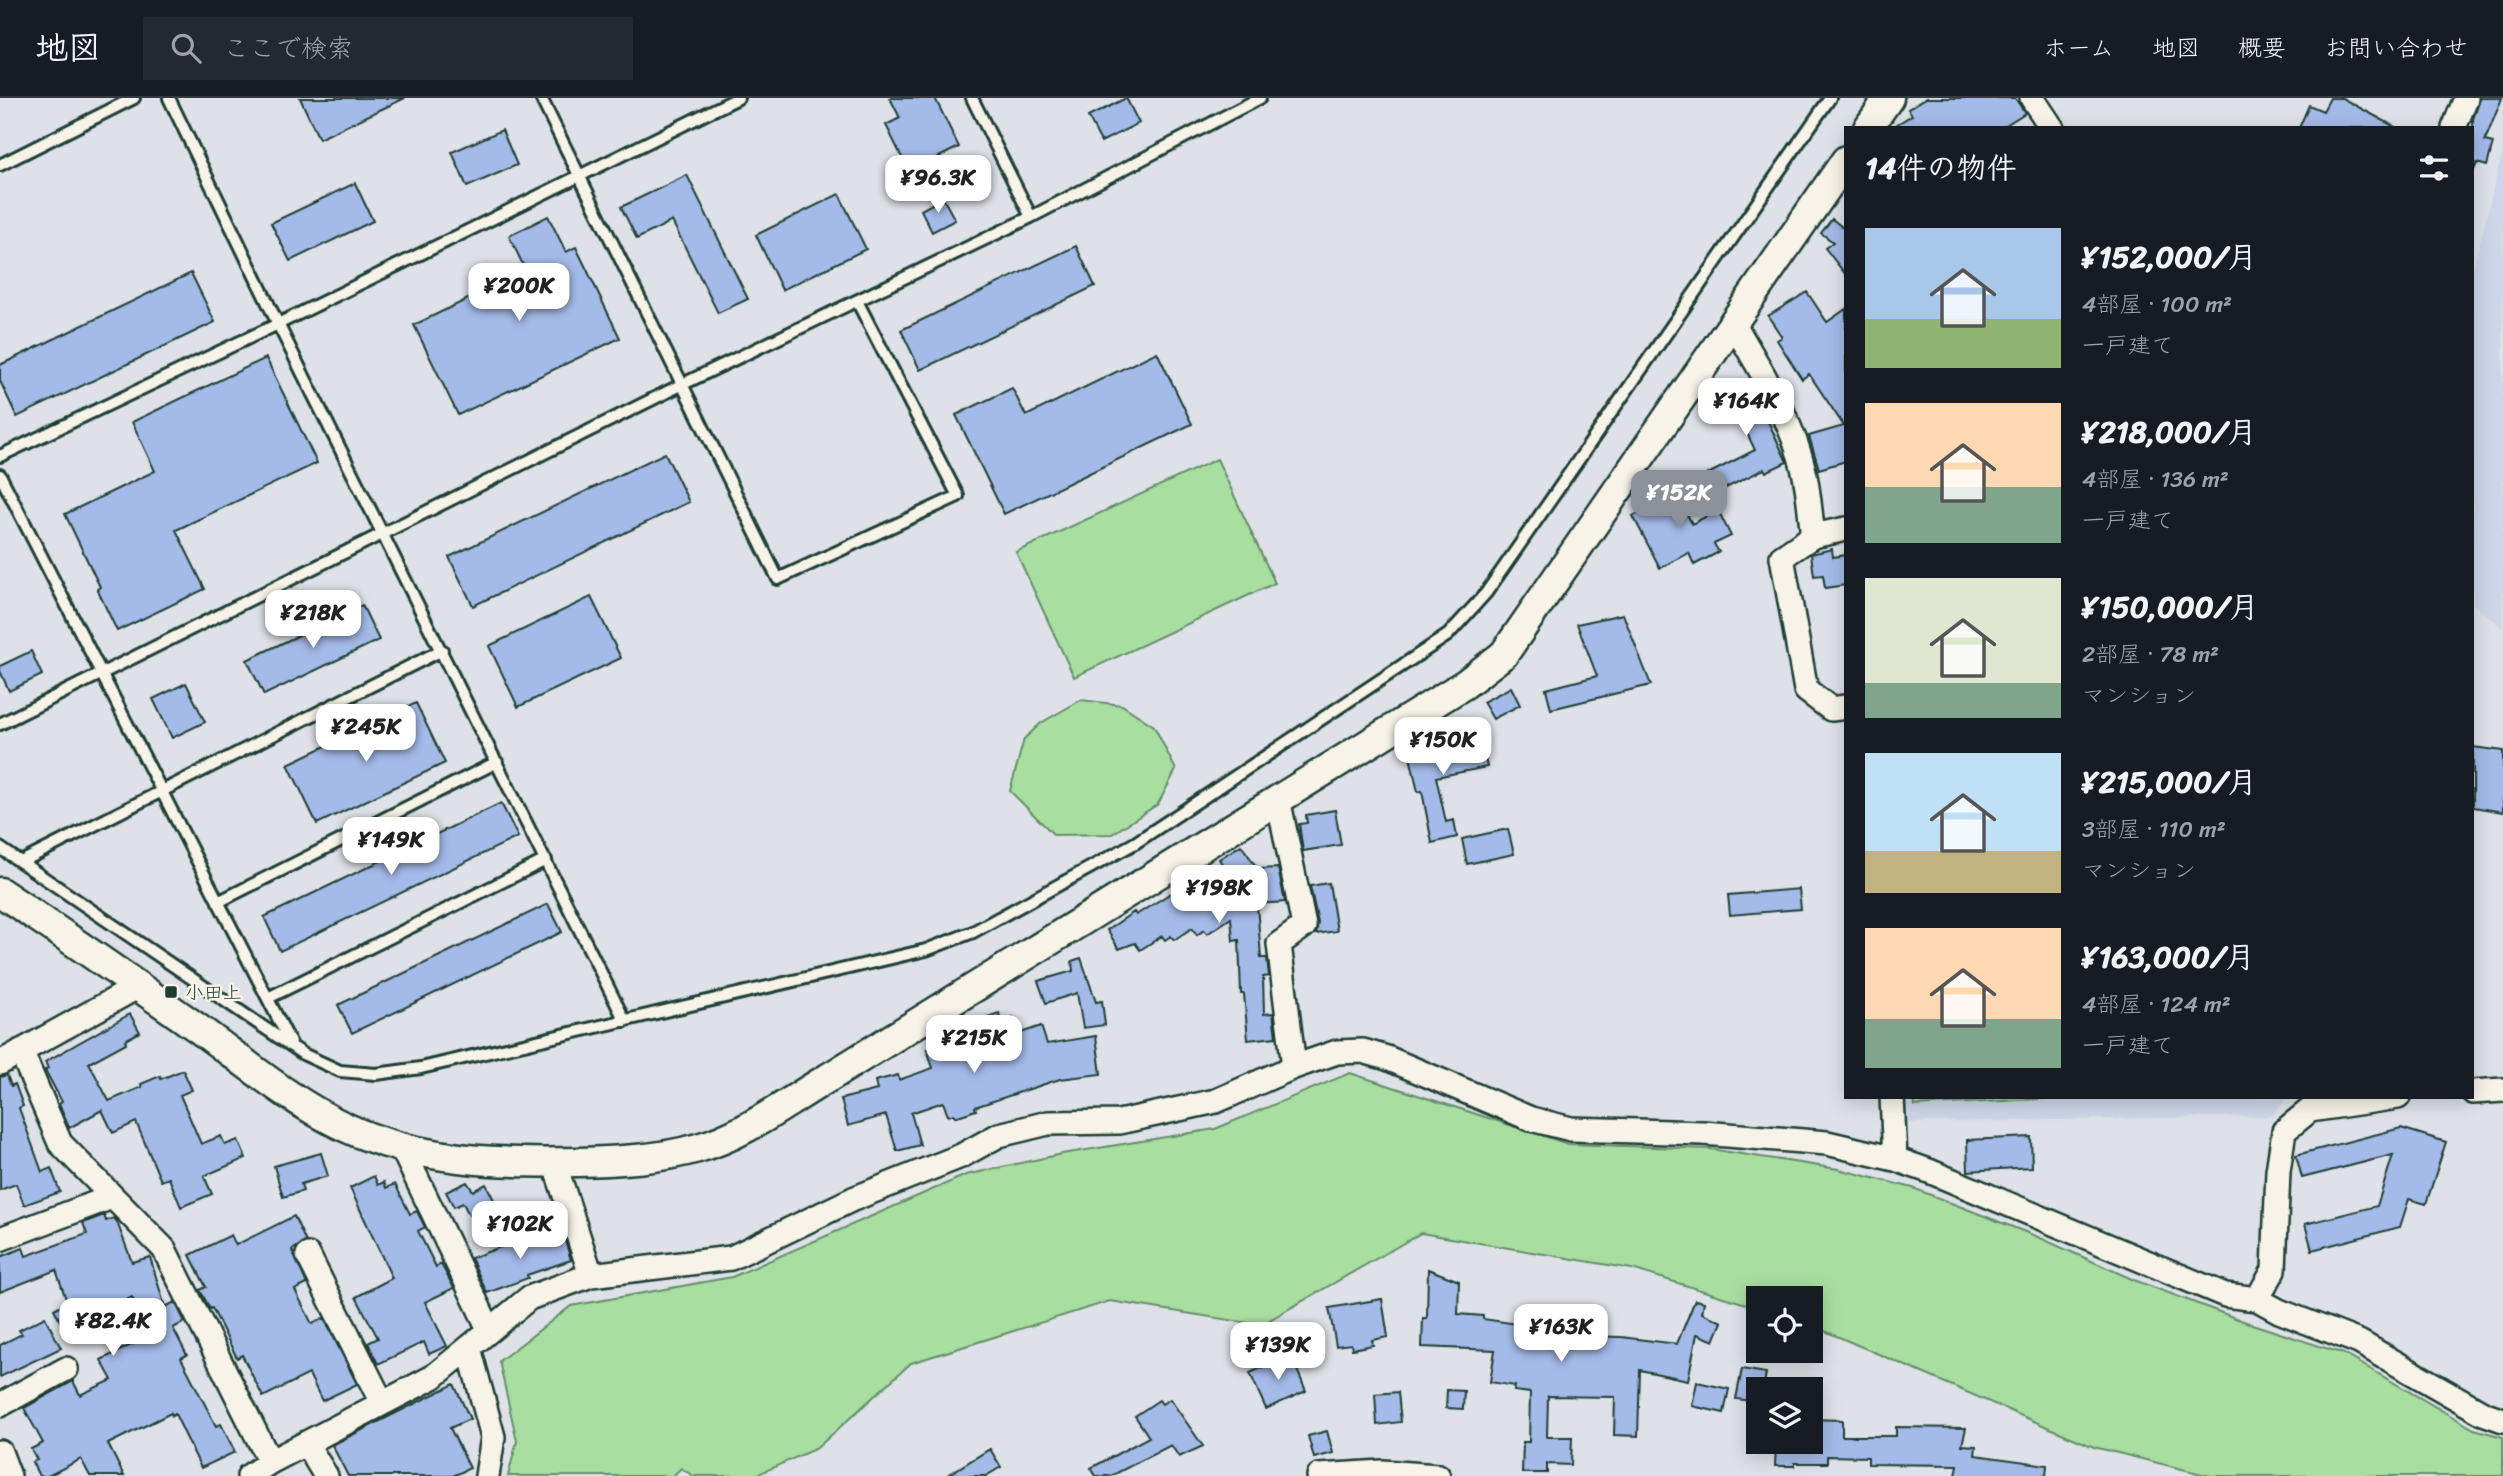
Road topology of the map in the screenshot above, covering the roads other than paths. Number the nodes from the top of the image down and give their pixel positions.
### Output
1 (134, 98) edge
2 (169, 98) edge
3 (541, 98) edge
4 (738, 98) edge
5 (972, 98) edge
6 (1260, 98) edge
7 (1830, 98) edge
8 (1888, 98) edge
9 (2032, 98) edge
10 (2466, 98) edge
11 (1869, 126) edge
12 (2051, 126) edge
13 (2455, 126) edge
14 (0, 164) edge
15 (1843, 175) edge
16 (580, 176) junction
17 (1031, 217) junction
18 (857, 300) junction
19 (278, 324) junction
20 (1734, 324) junction
21 (681, 385) junction
22 (0, 456) edge
23 (0, 475) edge
24 (1844, 529) edge
25 (383, 532) junction
26 (1813, 536) junction
27 (442, 650) junction
28 (101, 673) junction
29 (1844, 707) edge
30 (0, 724) edge
31 (498, 762) junction
32 (161, 790) junction
33 (1278, 798) junction
34 (0, 848) edge
35 (546, 860) junction
36 (21, 862) junction
37 (0, 892) edge
38 (218, 902) junction
39 (139, 986) junction
40 (268, 998) junction
41 (625, 1021) junction
42 (293, 1047) junction
43 (21, 1051) junction
44 (0, 1063) edge
45 (1294, 1067) junction
46 (2503, 1090) edge
47 (2474, 1092) edge
48 (1892, 1099) edge
49 (2384, 1099) edge
50 (402, 1148) junction
51 (1895, 1159) junction
52 (554, 1162) junction
53 (112, 1196) junction
54 (0, 1239) edge
55 (308, 1255) dead end
56 (591, 1275) junction
57 (2258, 1299) junction
58 (489, 1329) junction
59 (469, 1348) junction
60 (66, 1369) dead end
61 (382, 1403) junction
62 (0, 1405) edge
63 (2503, 1420) edge
64 (306, 1443) junction
65 (0, 1452) edge
66 (270, 1462) junction
67 (1331, 1475) edge
68 (9, 1476) edge
69 (250, 1476) edge
70 (326, 1476) edge
71 (487, 1476) edge
72 (1438, 1476) edge

1 - 14 lane
2 - 19 lane
3 - 16 lane
4 - 16 lane
5 - 17 lane
6 - 17 lane
7 - 41 lane
8 - 11 street
9 - 12 street
10 - 13 street
15 - 20 street
16 - 19 lane
16 - 21 lane
17 - 18 lane
18 - 21 lane
18 - 21 lane
19 - 22 lane
19 - 25 lane
20 - 26 street
20 - 33 street
21 - 25 lane
23 - 28 lane
24 - 26 street
25 - 27 lane
25 - 28 lane
26 - 29 street
27 - 31 lane
27 - 32 lane
28 - 30 lane
28 - 32 lane
31 - 35 lane
31 - 38 lane
32 - 36 lane
32 - 38 lane
33 - 45 street
33 - 52 street
34 - 36 lane
35 - 40 lane
35 - 41 lane
36 - 42 lane
37 - 39 street
38 - 40 lane
39 - 43 street
39 - 50 street
40 - 42 lane
41 - 42 lane
43 - 44 street
43 - 53 street
45 - 51 street
45 - 56 street
46 - 47 street
48 - 51 street
49 - 57 street
50 - 52 street
50 - 58 street
51 - 57 street
52 - 56 street
53 - 54 street
53 - 66 street
55 - 61 street
56 - 58 street
57 - 63 street
58 - 59 street
59 - 61 street
59 - 71 street
60 - 62 street
61 - 64 street
64 - 66 street
64 - 70 street
65 - 68 street
66 - 69 street
67 - 72 street

